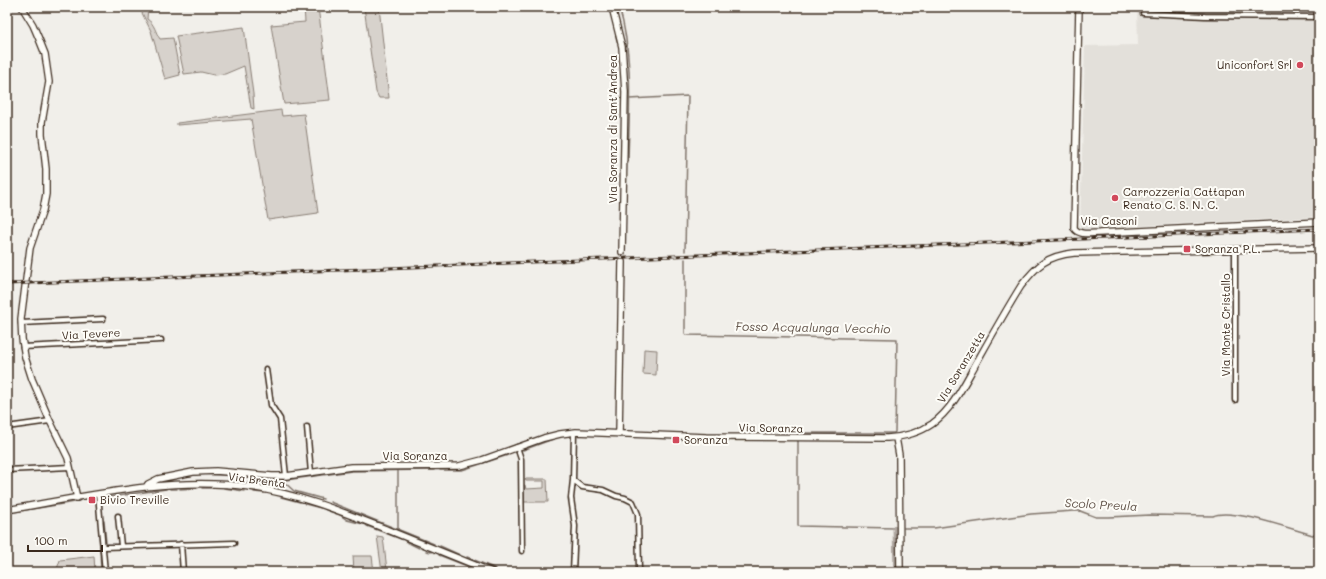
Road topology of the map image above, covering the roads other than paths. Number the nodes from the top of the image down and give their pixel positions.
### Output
1 (22, 7) edge
2 (612, 7) edge
3 (1079, 7) edge
4 (1143, 13) dead end
5 (1319, 17) edge
6 (1319, 222) edge
7 (1319, 248) edge
8 (1235, 250) junction
9 (622, 252) dead end
10 (622, 262) dead end
11 (103, 319) dead end
12 (21, 323) junction
13 (161, 340) dead end
14 (23, 347) junction
15 (266, 369) dead end
16 (1235, 400) dead end
17 (50, 421) junction
18 (7, 427) edge
19 (308, 427) dead end
20 (574, 433) junction
21 (619, 434) junction
22 (896, 438) junction
23 (517, 447) junction
24 (70, 468) junction
25 (7, 470) edge
26 (311, 473) junction
27 (286, 476) junction
28 (573, 480) junction
29 (146, 487) junction
30 (98, 494) junction
31 (77, 498) junction
32 (7, 510) edge
33 (118, 516) dead end
34 (234, 543) dead end
35 (181, 544) junction
36 (122, 546) junction
37 (104, 547) junction
38 (522, 551) dead end
39 (105, 572) edge
40 (184, 572) edge
41 (492, 572) edge
42 (573, 572) edge
43 (639, 572) edge
44 (900, 572) edge

1 - 12 street
2 - 9 street, Via Soranza di Sant'Andrea
3 - 6 street, Via Casoni
4 - 5 street
7 - 8 street, Via Soranzetta
8 - 16 street, Via Monte Cristallo
8 - 22 street, Via Soranzetta
10 - 21 street
11 - 12 street, Via Tevere
12 - 14 street
13 - 14 street, Via Tevere
14 - 17 street
15 - 27 street
17 - 18 street
17 - 24 street
19 - 26 street
20 - 21 street, Via Soranza
20 - 23 street, Via Soranza
20 - 28 street
21 - 22 street, Via Soranza
22 - 44 street
23 - 26 street, Via Soranza
23 - 38 street
24 - 25 street
24 - 31 street
26 - 27 street, Via Soranza
27 - 29 street, Via Soranza
28 - 42 street
28 - 43 street
29 - 30 street, Via Brenta
29 - 41 street, Via Brenta
30 - 31 street, Via Brenta
30 - 37 street
31 - 32 street, Via Brenta
33 - 36 street
34 - 35 street
35 - 36 street
35 - 40 street
36 - 37 street
37 - 39 street

